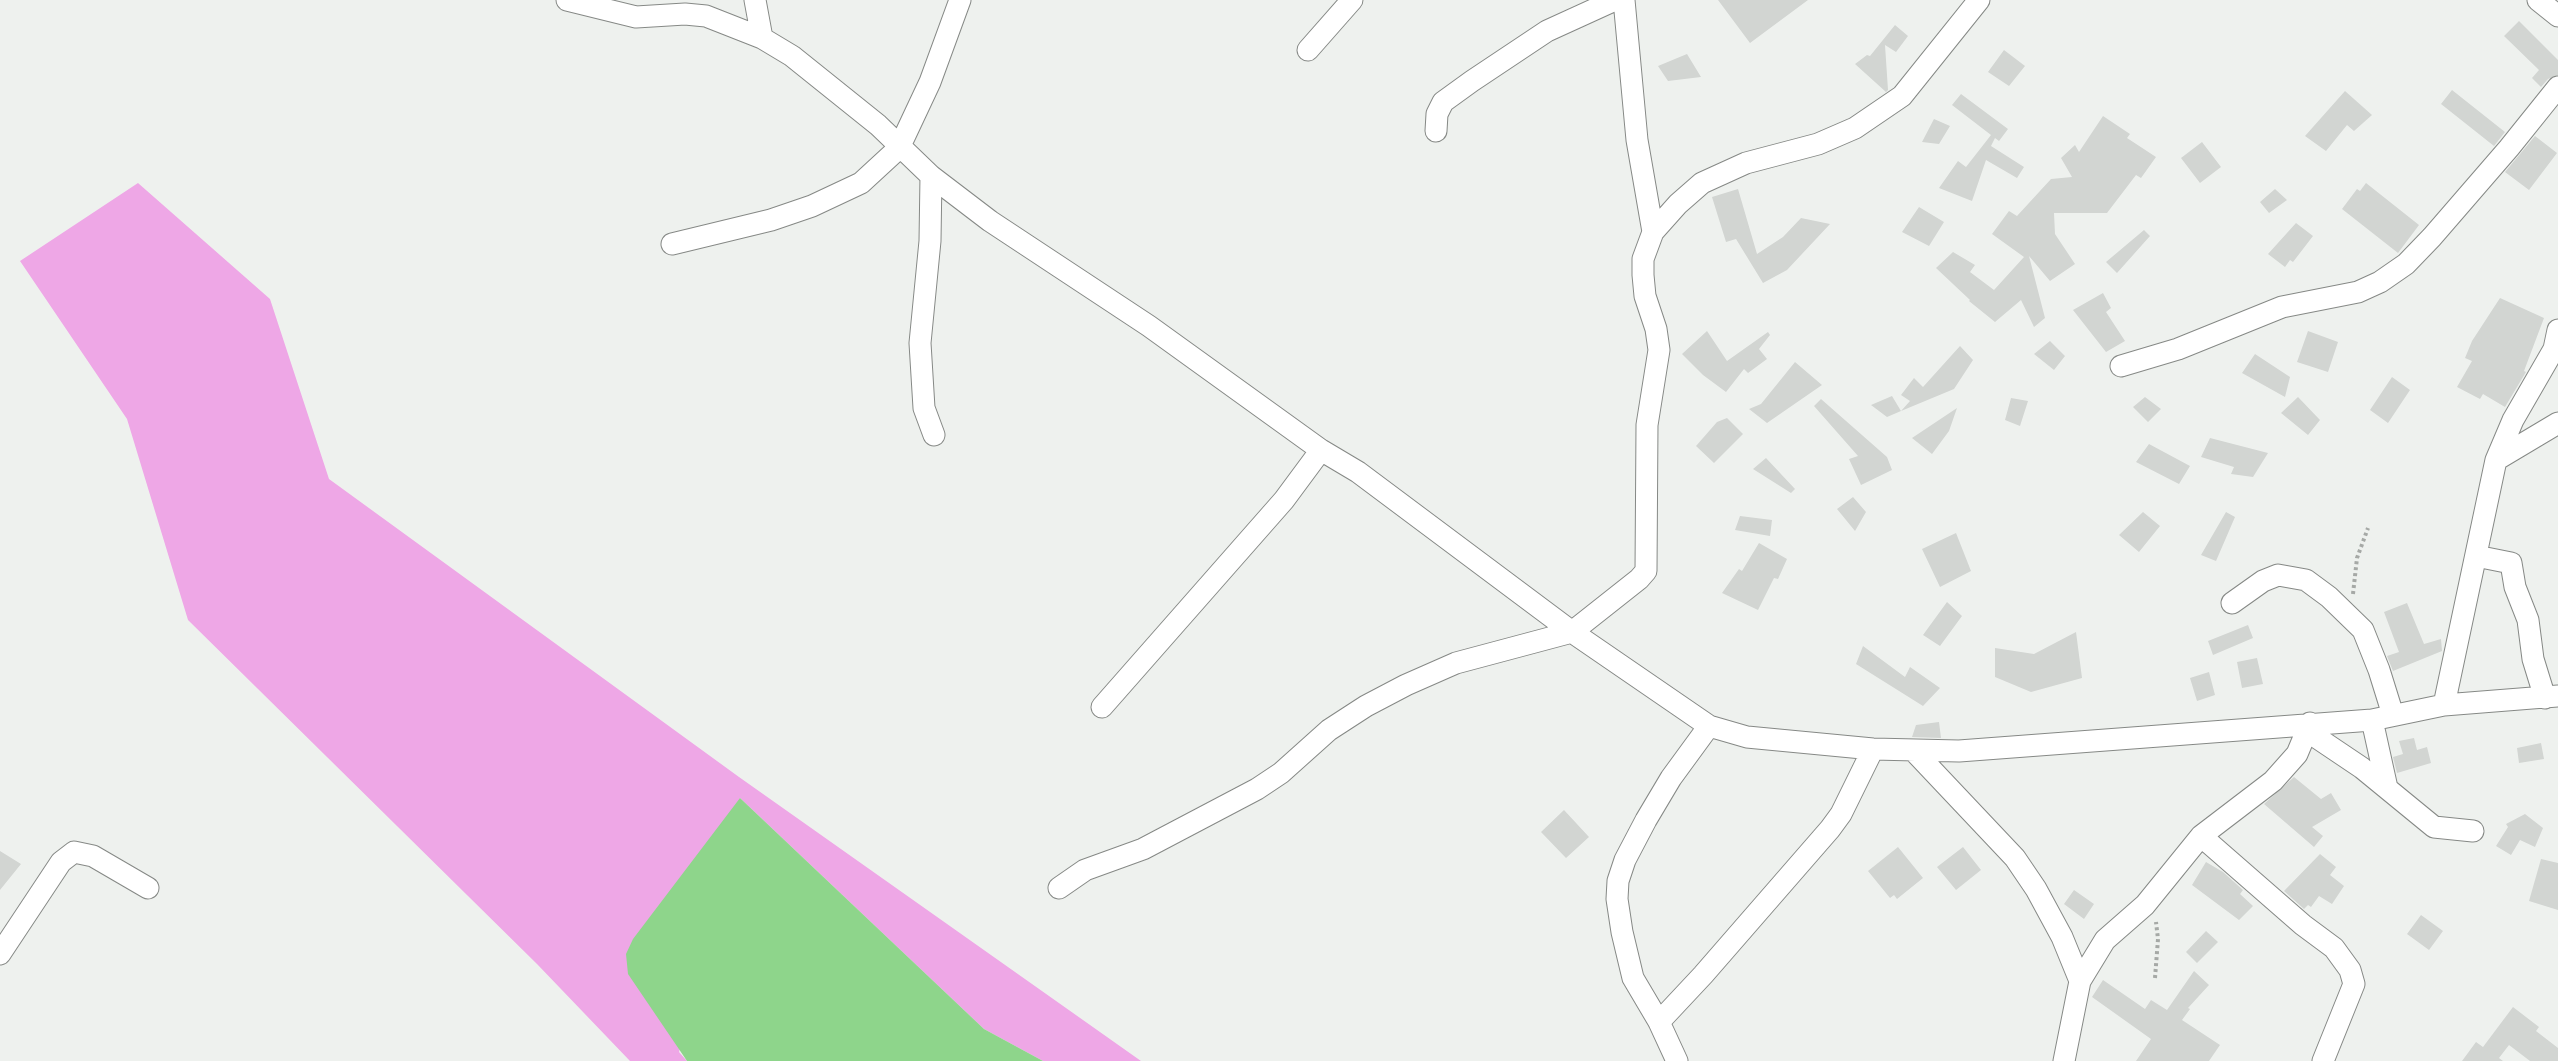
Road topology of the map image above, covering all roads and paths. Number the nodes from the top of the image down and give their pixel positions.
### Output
1 (567, 0) edge
2 (960, 0) edge
3 (1352, 0) edge
4 (1615, 0) edge
5 (1624, 0) edge
6 (1979, 0) edge
7 (2538, 0) edge
8 (762, 3) edge
9 (2558, 16) edge
10 (762, 38) junction
11 (1308, 50) dead end
12 (2558, 87) edge
13 (1436, 131) dead end
14 (899, 148) junction
15 (931, 176) junction
16 (1653, 232) junction
17 (672, 244) dead end
18 (2558, 330) edge
19 (2121, 366) dead end
20 (2558, 423) edge
21 (934, 435) dead end
22 (1321, 450) junction
23 (2496, 460) junction
24 (2368, 528) dead end
25 (2476, 556) junction
26 (2353, 598) dead end
27 (2232, 603) dead end
28 (1572, 632) junction
29 (2551, 697) edge
30 (2444, 705) junction
31 (1102, 707) dead end
32 (2393, 715) junction
33 (2372, 720) junction
34 (1709, 726) junction
35 (2309, 727) junction
36 (1873, 749) junction
37 (1913, 750) junction
38 (2387, 788) junction
39 (2474, 831) dead end
40 (2201, 836) junction
41 (148, 888) dead end
42 (1059, 888) dead end
43 (2152, 894) junction
44 (0, 954) edge
45 (2155, 978) dead end
46 (2080, 981) junction
47 (1659, 1022) junction
48 (1677, 1061) edge
49 (2064, 1061) edge
50 (2323, 1061) edge

1 - 10 street
2 - 14 street
3 - 11 street
4 - 13 street
5 - 16 street
6 - 16 street
7 - 9 street
8 - 10 street
10 - 14 street
12 - 19 street
14 - 15 street
14 - 17 street
15 - 21 street
15 - 22 street
16 - 28 street
18 - 23 street
20 - 23 street
22 - 28 street
22 - 31 street
23 - 25 street
24 - 26 path
25 - 29 street
25 - 30 street
27 - 32 street
28 - 34 street
28 - 42 street
29 - 30 street
30 - 32 street
32 - 33 street
33 - 35 street
33 - 38 street
34 - 36 street
34 - 47 street
35 - 37 street
35 - 38 street
35 - 40 street
36 - 37 street
36 - 47 street
37 - 46 street
38 - 39 street
40 - 43 street
40 - 50 street
41 - 44 street
43 - 45 path
43 - 46 street
46 - 49 street
47 - 48 street

